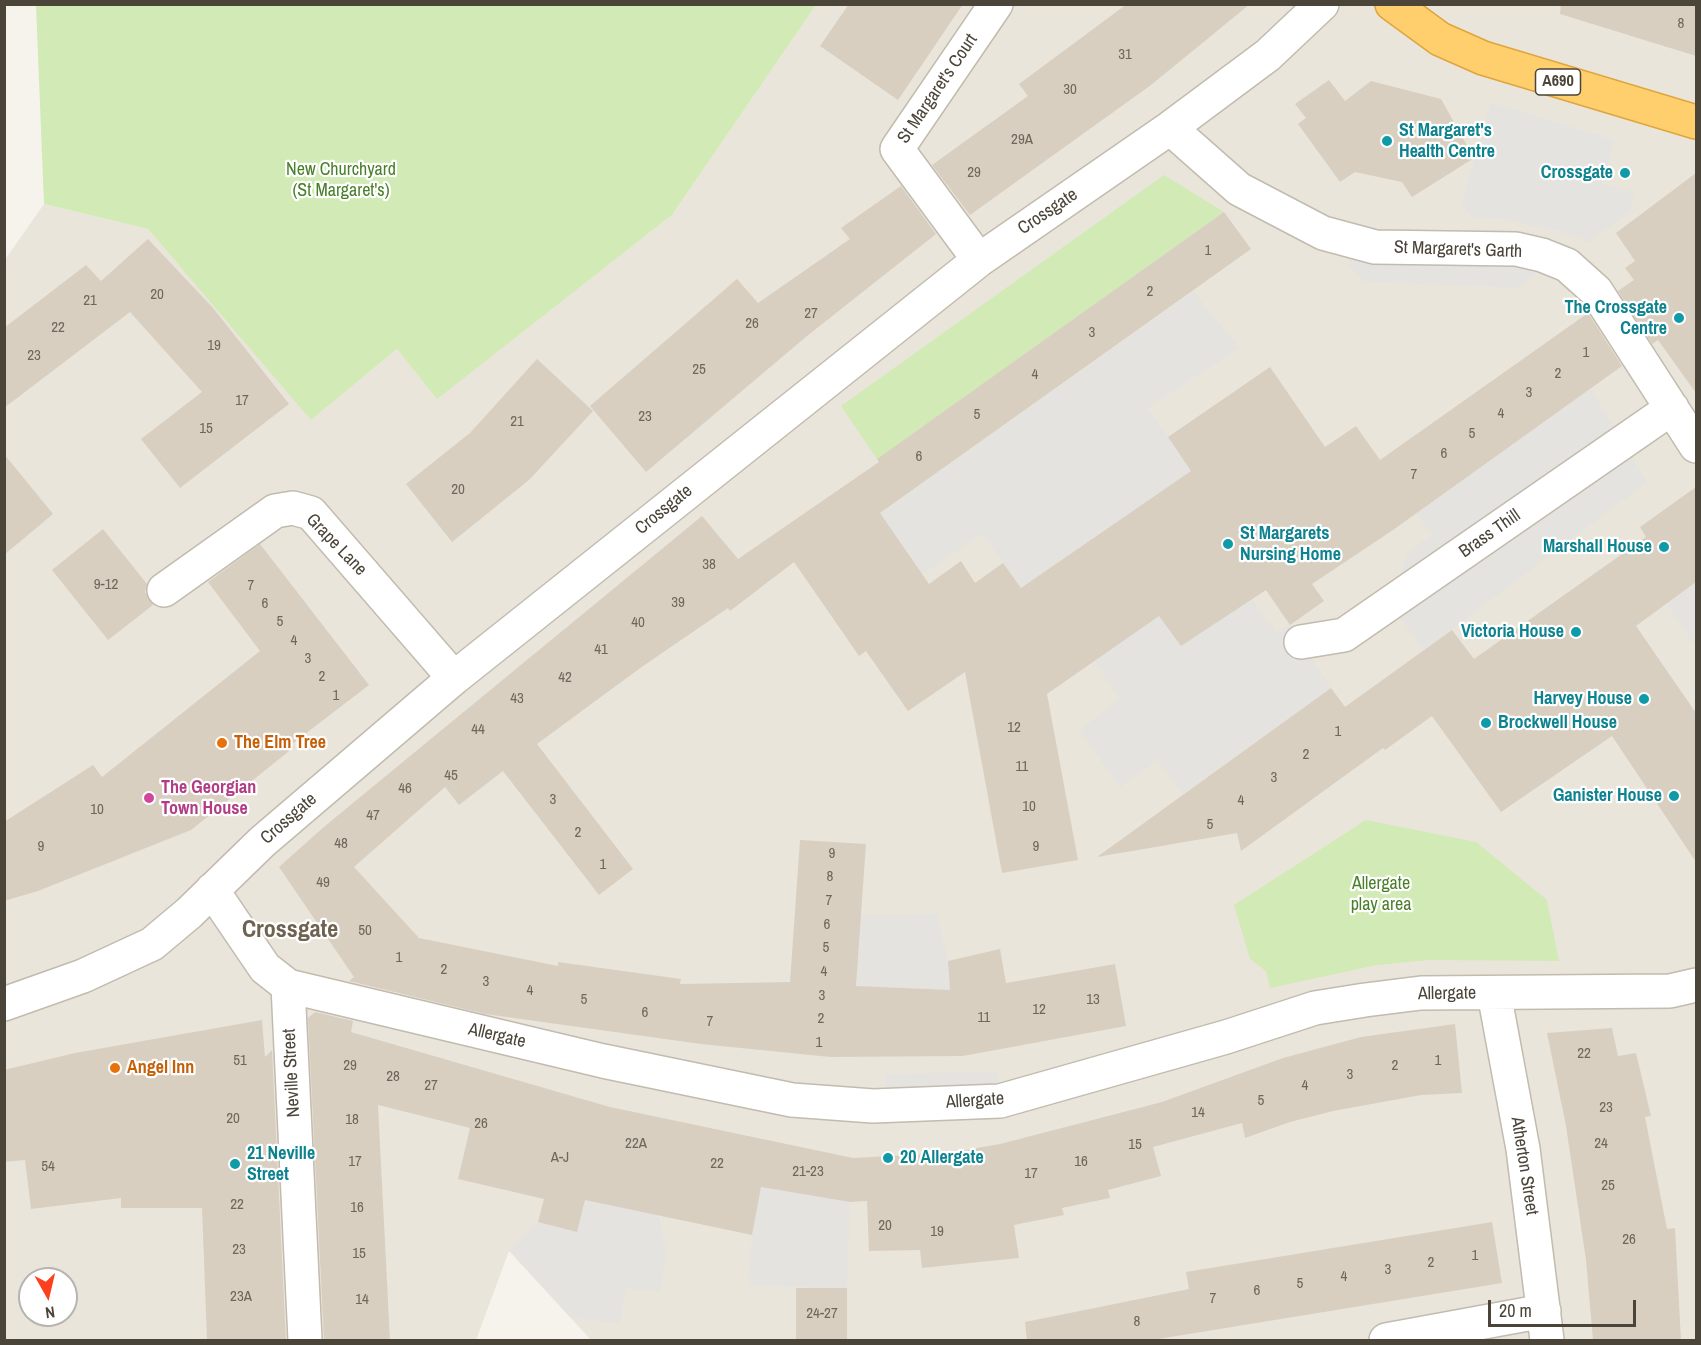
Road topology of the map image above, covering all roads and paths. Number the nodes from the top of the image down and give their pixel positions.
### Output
1 (996, 4) edge
2 (1322, 4) edge
3 (1392, 4) edge
4 (1424, 17) edge
5 (1696, 122) edge
6 (1170, 128) junction
7 (979, 260) junction
8 (1672, 408) junction
9 (1696, 446) edge
10 (164, 590) dead end
11 (1301, 642) dead end
12 (454, 678) junction
13 (212, 890) junction
14 (1696, 985) edge
15 (288, 986) junction
16 (1494, 993) junction
17 (4, 1004) edge
18 (1546, 1326) edge
19 (305, 1341) edge
20 (1386, 1341) edge

1 - 7 street, St Margaret's Court
2 - 6 street, Crossgate
3 - 4 highway, A690
4 - 5 highway, A690
6 - 7 street, Crossgate
6 - 8 street, St Margaret's Garth
7 - 12 street, Crossgate
8 - 9 street, St Margaret's Garth
8 - 11 street, Brass Thill
10 - 12 street, Grape Lane
12 - 13 street, Crossgate
13 - 15 street
13 - 17 street, Crossgate
14 - 16 street, Allergate
15 - 16 street, Allergate
15 - 19 street, Neville Street
16 - 18 street, Atherton Street
18 - 20 street

